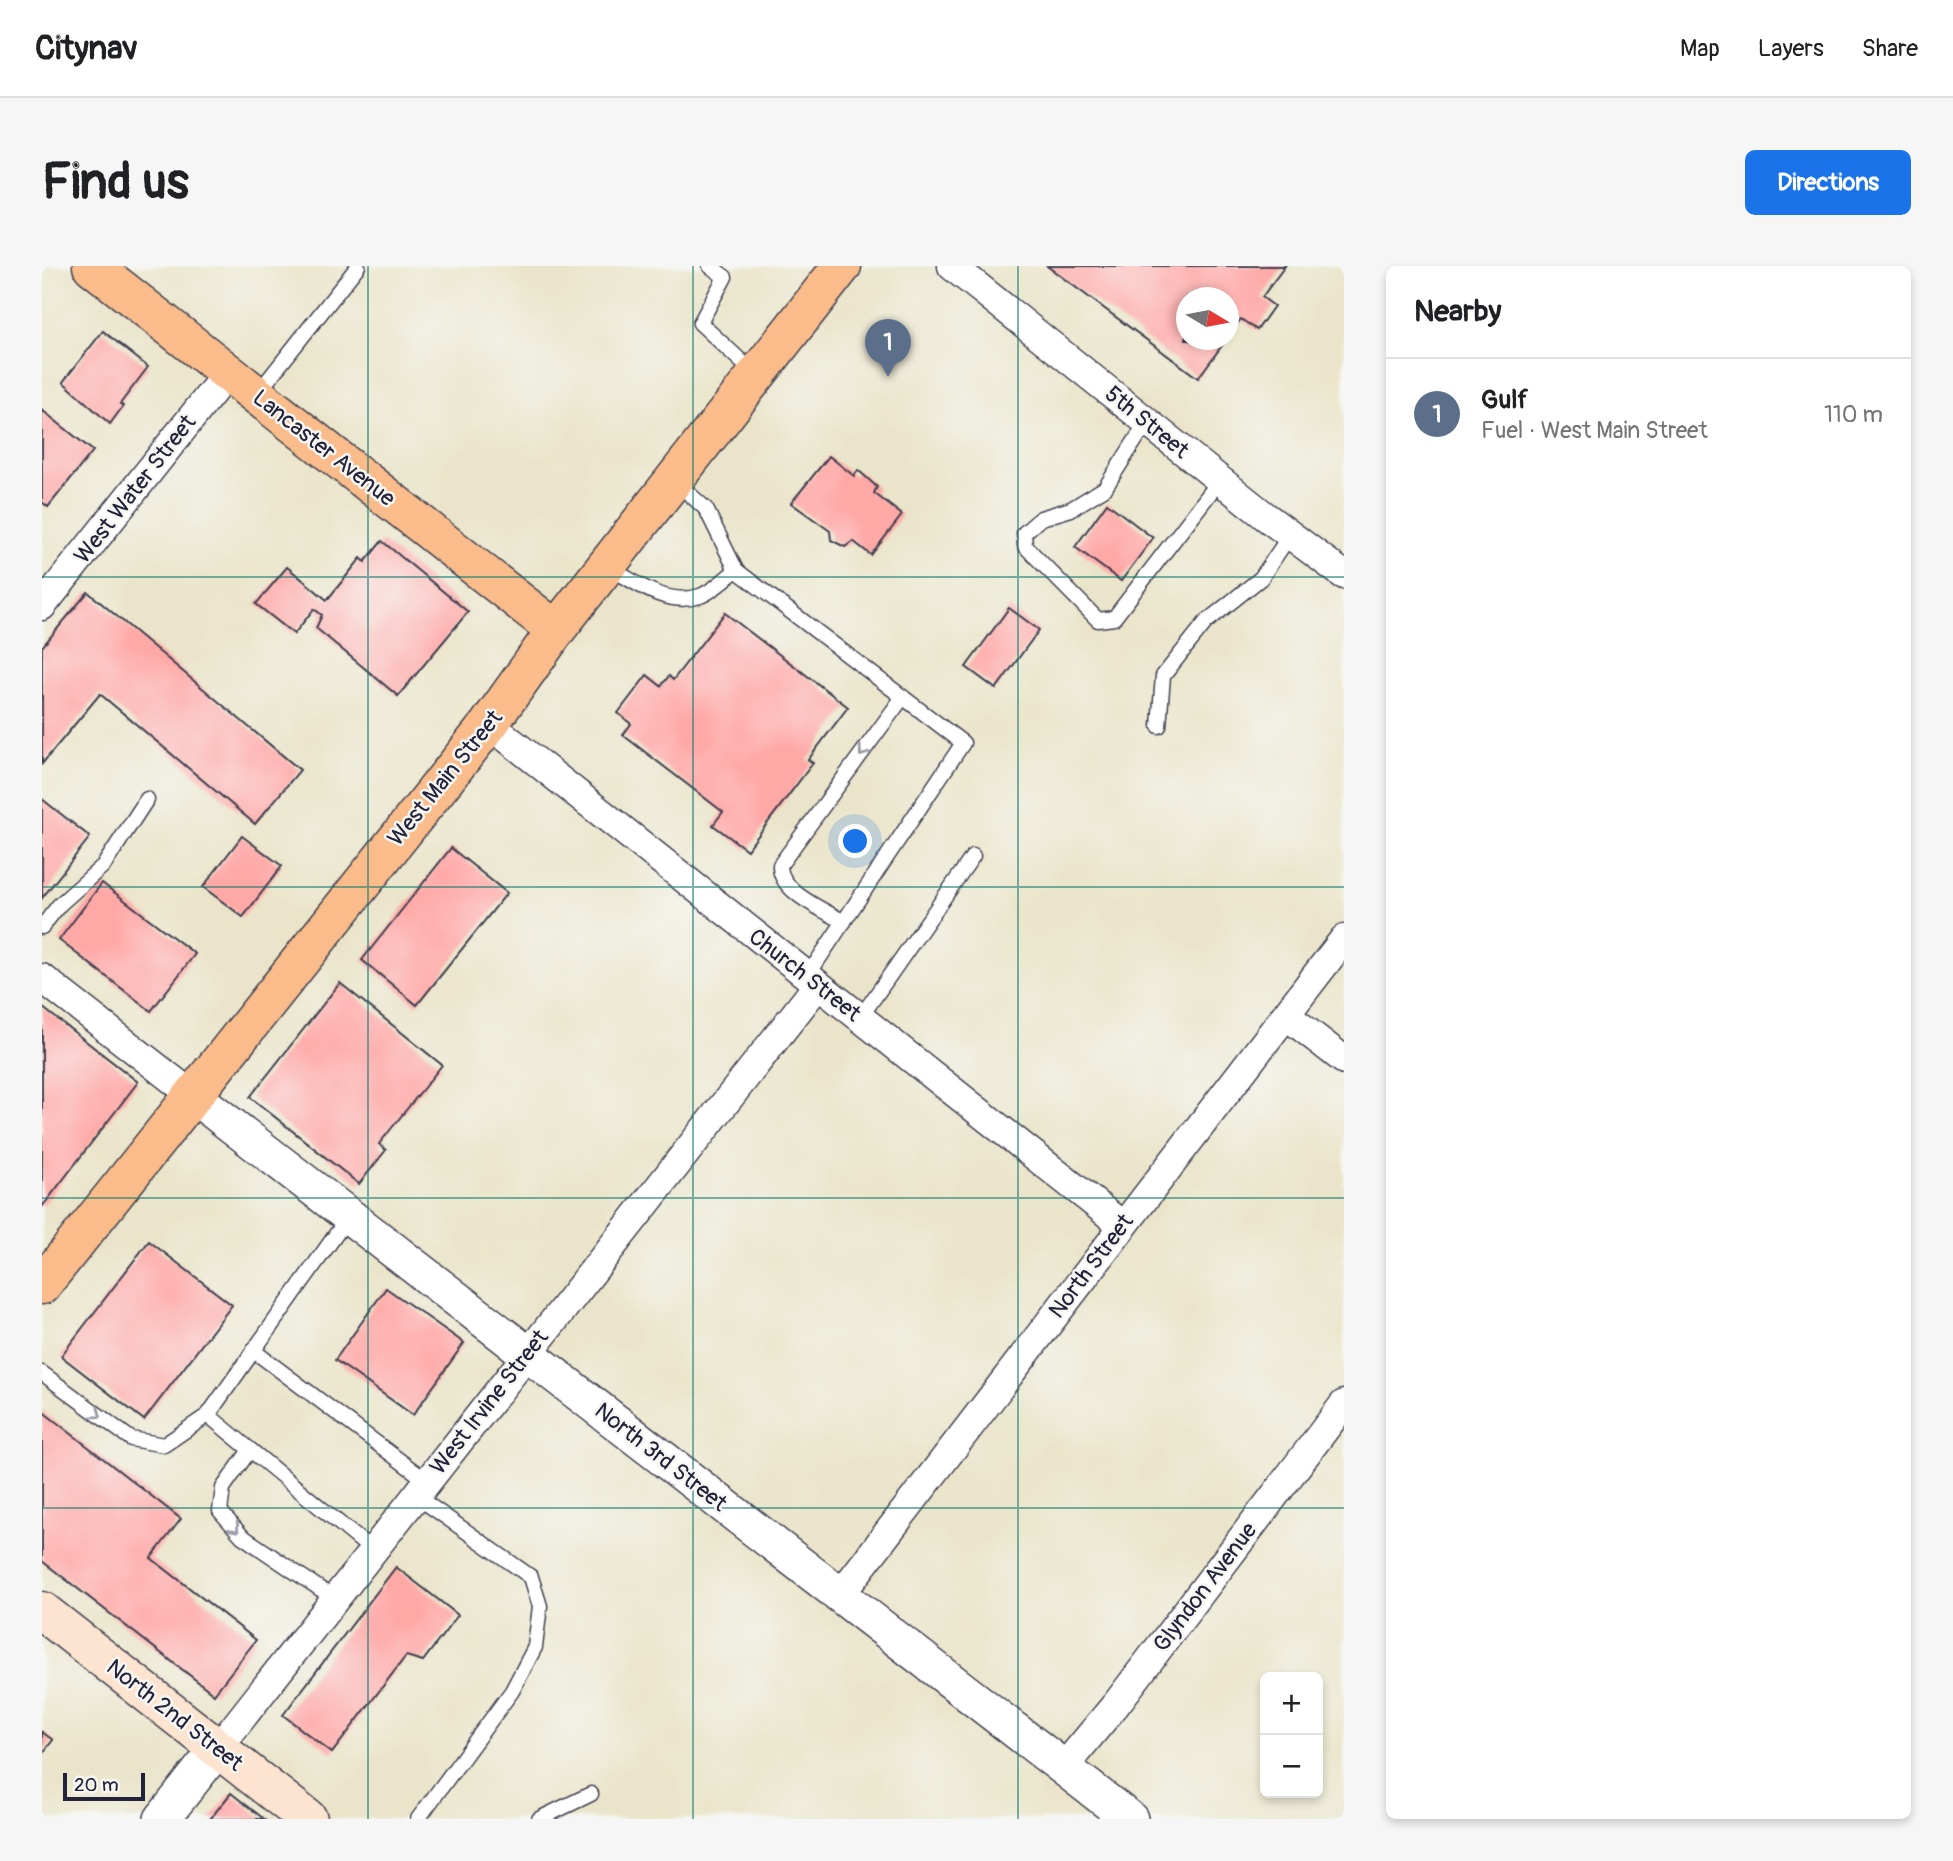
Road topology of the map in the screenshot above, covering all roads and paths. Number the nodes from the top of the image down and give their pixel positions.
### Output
1 (92, 266) edge
2 (358, 266) edge
3 (710, 266) edge
4 (842, 266) edge
5 (952, 266) edge
6 (228, 372) junction
7 (757, 375) junction
8 (257, 395) junction
9 (1147, 422) junction
10 (674, 480) junction
11 (1220, 480) junction
12 (1290, 535) junction
13 (607, 566) junction
14 (736, 570) junction
15 (1344, 575) edge
16 (42, 606) edge
17 (556, 630) junction
18 (903, 697) junction
19 (489, 724) junction
20 (1159, 726) dead end
21 (148, 799) dead end
22 (973, 856) dead end
23 (844, 922) junction
24 (42, 927) edge
25 (1344, 939) edge
26 (42, 978) edge
27 (811, 982) junction
28 (1286, 1014) junction
29 (860, 1018) junction
30 (1344, 1060) edge
31 (191, 1094) junction
32 (349, 1216) junction
33 (1122, 1225) junction
34 (42, 1285) edge
35 (254, 1351) junction
36 (527, 1354) junction
37 (42, 1373) edge
38 (1344, 1404) edge
39 (208, 1415) junction
40 (250, 1450) junction
41 (421, 1489) junction
42 (373, 1551) junction
43 (840, 1595) junction
44 (335, 1599) junction
45 (42, 1611) edge
46 (218, 1748) junction
47 (1063, 1768) junction
48 (591, 1794) dead end
49 (162, 1819) edge
50 (308, 1819) edge
51 (418, 1819) edge
52 (538, 1819) edge
53 (1130, 1819) edge

1 - 6 main road, Lancaster Avenue
2 - 8 lane
3 - 7 lane
4 - 7 main road, West Main Street
5 - 9 street, 5th Street
6 - 8 main road, Lancaster Avenue
6 - 16 street, West Water Street
7 - 10 main road, West Main Street
8 - 17 main road, Lancaster Avenue
9 - 11 street, 5th Street
9 - 11 lane
10 - 13 main road, West Main Street
10 - 14 lane
11 - 12 street, 5th Street
12 - 15 street, 5th Street
12 - 20 lane
13 - 14 lane
13 - 17 main road, West Main Street
14 - 18 lane
17 - 19 main road, West Main Street
18 - 23 lane
18 -> 23 lane
19 - 27 street, Church Street
19 - 31 main road, West Main Street
21 - 24 lane
22 - 29 lane
23 - 27 lane
25 - 28 street, North Street
26 - 31 street
27 - 29 street, Church Street
27 - 36 street, West Irvine Street
28 - 30 street
28 - 33 street, North Street
29 - 33 street, Church Street
31 - 32 street, North 3rd Street
31 - 34 main road, West Main Street
32 - 35 lane
32 - 36 street, North 3rd Street
33 - 43 street, North Street
35 - 39 lane
35 - 41 lane
36 - 41 street, West Irvine Street
36 - 43 street, North 3rd Street
37 -> 39 lane
38 - 47 street, Glyndon Avenue
39 - 40 lane
40 - 42 lane
40 -> 44 lane
41 - 42 street, West Irvine Street
41 - 51 lane
42 - 44 street, West Irvine Street
43 - 47 street, North 3rd Street
44 - 46 street, West Irvine Street
45 - 46 main road, North 2nd Street
46 - 49 street, West Irvine Street
46 - 50 main road, North 2nd Street
47 - 53 street, North 3rd Street
48 - 52 lane

